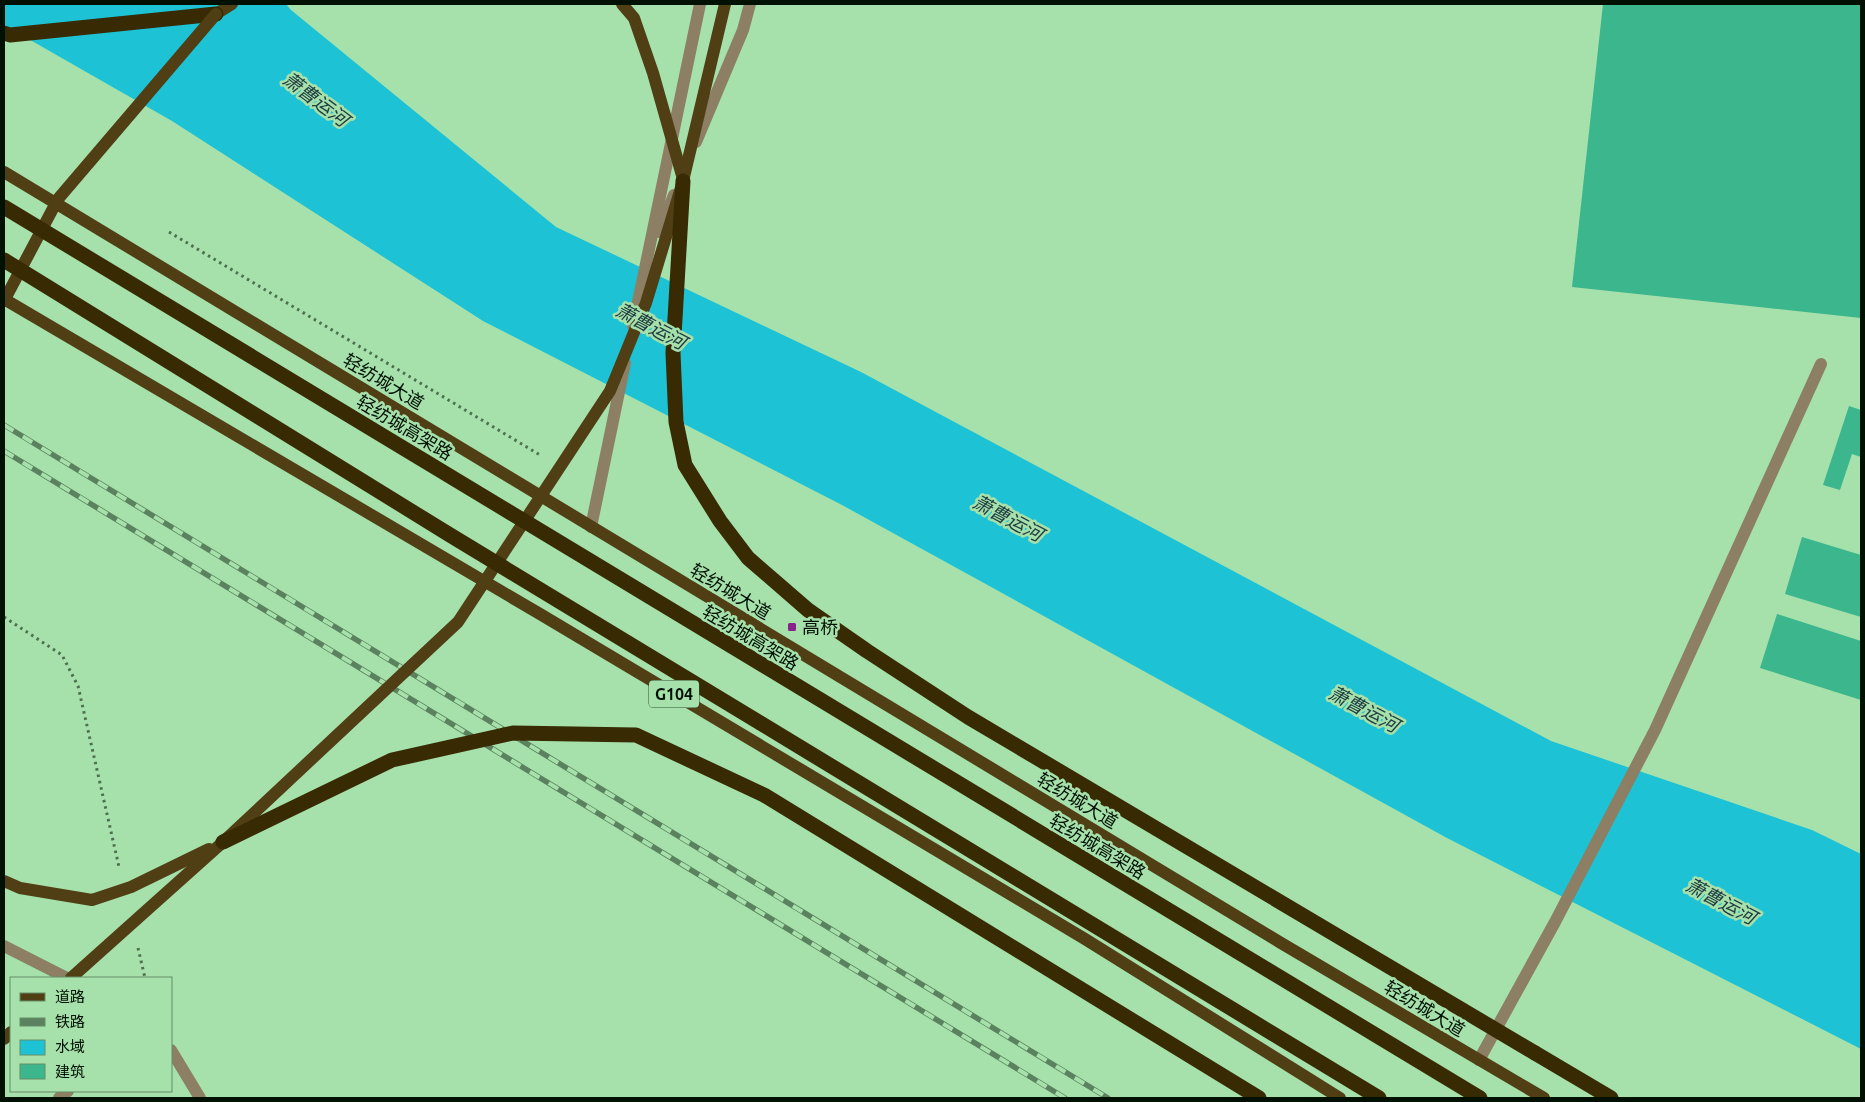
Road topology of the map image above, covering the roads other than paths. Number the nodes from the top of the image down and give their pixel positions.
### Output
1 (232, 4) edge
2 (622, 4) edge
3 (700, 4) edge
4 (725, 4) edge
5 (750, 4) edge
6 (220, 9) edge
7 (4, 33) edge
8 (4, 172) edge
9 (683, 181) junction
10 (4, 207) edge
11 (4, 260) edge
12 (647, 260) junction
13 (4, 300) edge
14 (1821, 364) dead end
15 (592, 527) junction
16 (223, 842) junction
17 (4, 881) edge
18 (4, 946) edge
19 (65, 977) edge
20 (72, 977) edge
21 (172, 1052) edge
22 (1480, 1060) junction
23 (200, 1098) edge
24 (1259, 1098) edge
25 (1340, 1098) edge
26 (1380, 1098) edge
27 (1480, 1098) edge
28 (1544, 1098) edge
29 (1611, 1098) edge

1 - 6 main road
2 - 9 main road, bridge
3 - 12 street
4 - 9 main road, bridge
5 - 12 street
6 - 7 highway
6 - 13 main road, bridge
8 - 15 main road, 轻纺城大道
9 - 16 main road, bridge
9 - 29 highway, bridge
10 - 27 highway, 轻纺城高架路, bridge
11 - 26 highway, bridge
12 - 15 street, bridge
13 - 25 main road, G104
14 - 22 street
15 - 22 main road, 轻纺城大道
16 - 17 main road, bridge
16 - 20 main road, bridge
16 - 24 highway, bridge
18 - 19 street
21 - 23 street
22 - 28 main road, 轻纺城大道

